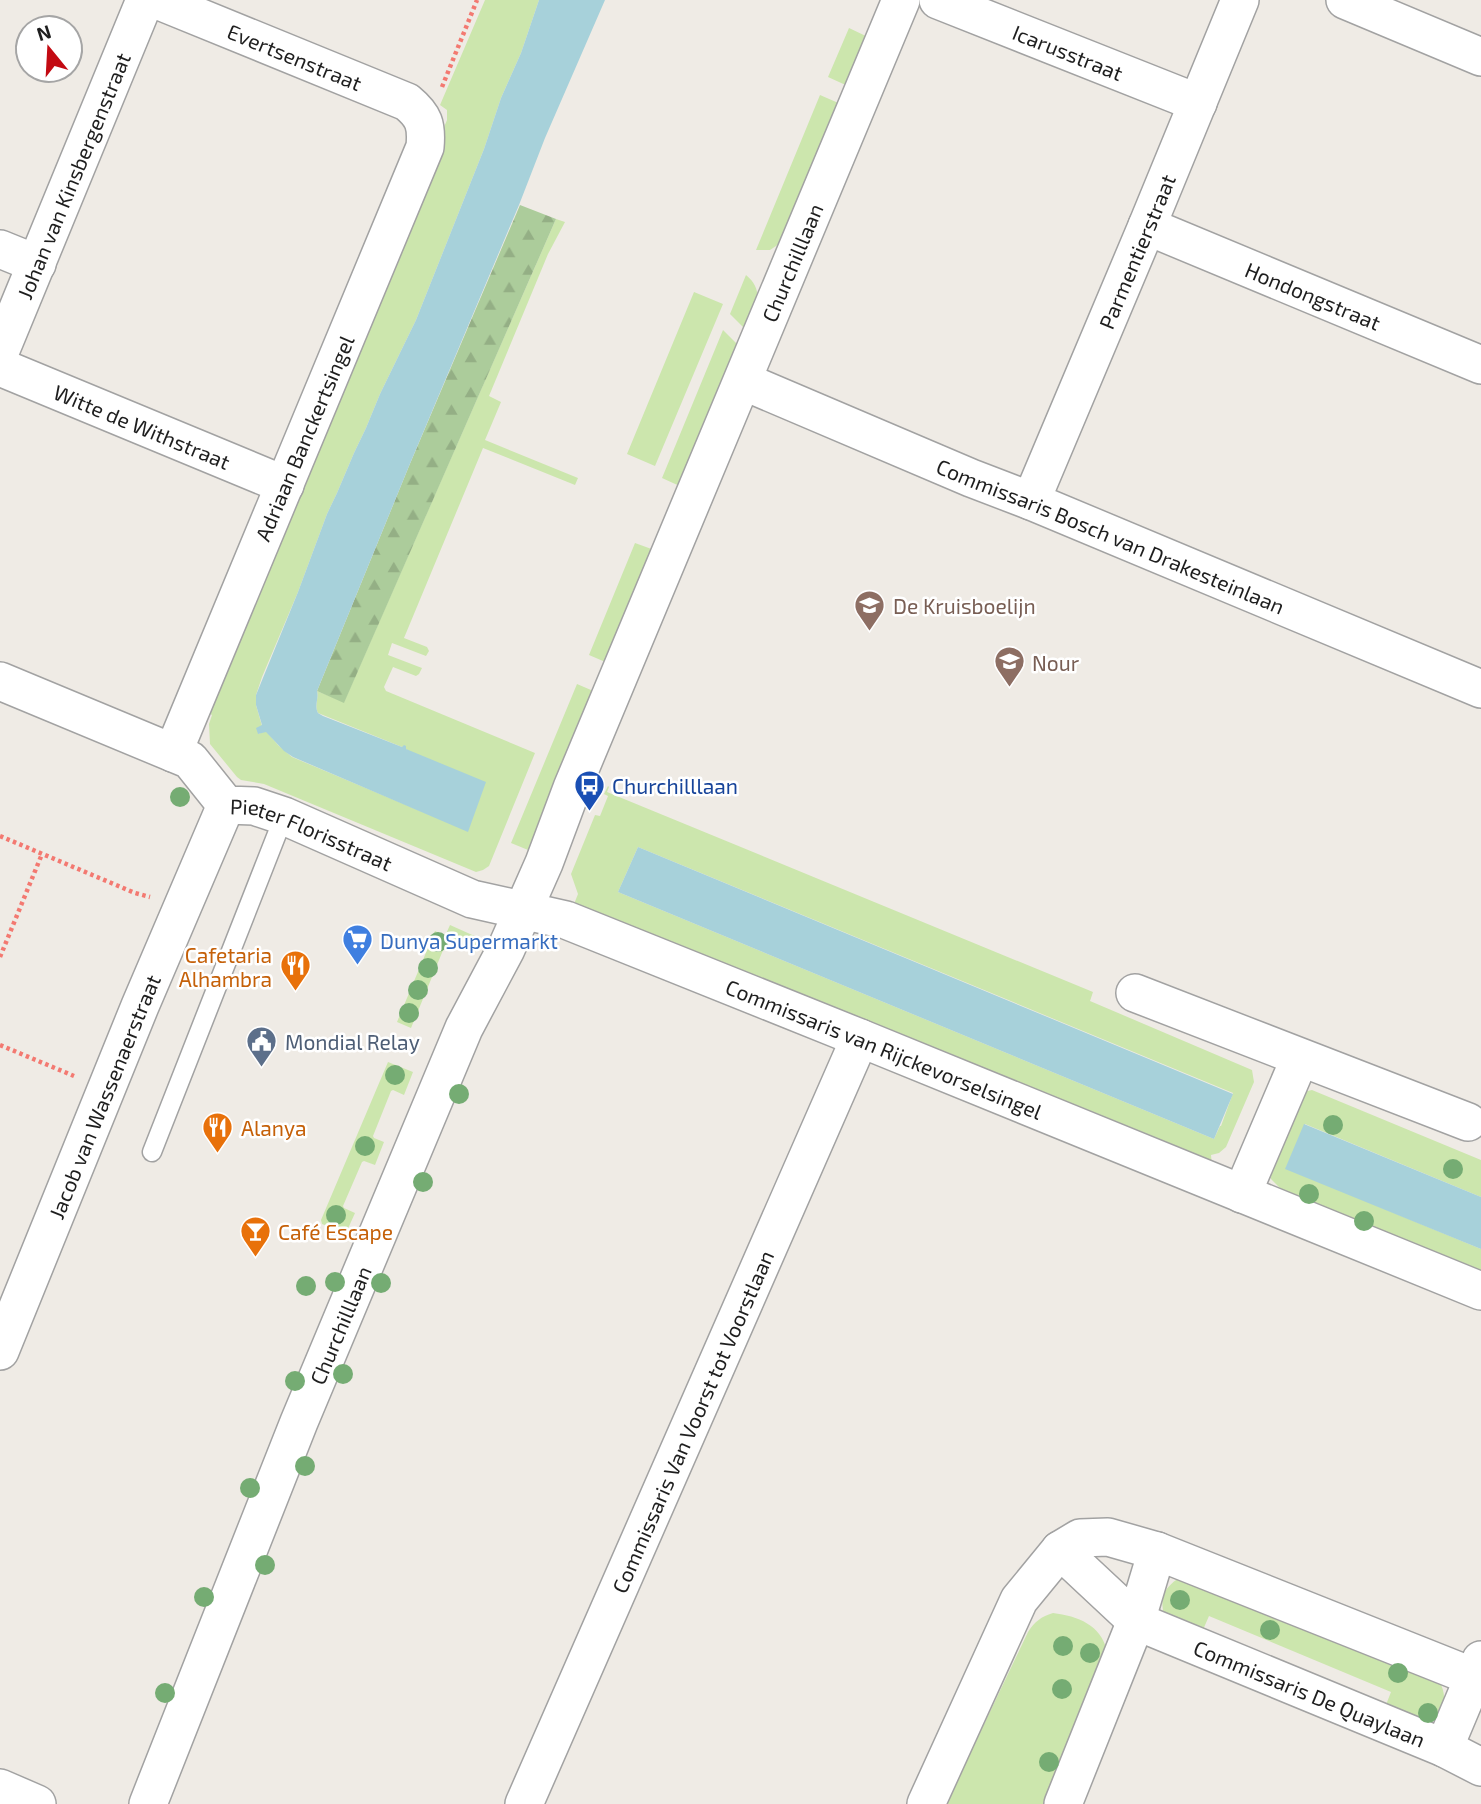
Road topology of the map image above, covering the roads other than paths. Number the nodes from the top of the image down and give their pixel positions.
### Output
1 (145, 0) edge
2 (157, 0) edge
3 (901, 0) edge
4 (938, 0) edge
5 (1240, 0) edge
6 (1345, 0) edge
7 (1481, 57) edge
8 (1198, 103) junction
9 (424, 122) joint
10 (1147, 226) junction
11 (0, 249) edge
12 (37, 264) junction
13 (0, 352) edge
14 (1481, 365) edge
15 (0, 367) edge
16 (743, 381) junction
17 (285, 485) junction
18 (1031, 501) junction
19 (0, 681) edge
20 (1481, 689) edge
21 (173, 753) junction
22 (226, 805) junction
23 (284, 816) junction
24 (523, 910) junction
25 (1135, 993) dead end
26 (860, 1038) junction
27 (1300, 1058) junction
28 (1468, 1122) dead end
29 (152, 1152) dead end
30 (1242, 1194) junction
31 (1481, 1291) edge
32 (0, 1351) edge
33 (1060, 1550) junction
34 (1157, 1551) junction
35 (1136, 1621) junction
36 (1479, 1672) edge
37 (1444, 1748) junction
38 (1481, 1767) edge
39 (0, 1788) edge
40 (37, 1804) edge
41 (148, 1804) edge
42 (524, 1804) edge
43 (926, 1804) edge
44 (1063, 1804) edge

1 - 12 street, Johan van Kinsbergenstraat
2 - 9 street, Evertsenstraat
3 - 16 street, Churchilllaan
4 - 8 street, Icarusstraat
5 - 8 street, Parmentierstraat
6 - 7 street
8 - 10 street, Parmentierstraat
9 - 17 street, Adriaan Banckertsingel
10 - 14 street, Hondongstraat
10 - 18 street, Parmentierstraat
11 - 12 street
12 - 13 street, Johan van Kinsbergenstraat
15 - 17 street, Witte de Withstraat
16 - 18 street, Commissaris Bosch van Drakesteinlaan
16 - 24 street, Churchilllaan
17 - 21 street, Adriaan Banckertsingel
18 - 20 street, Commissaris Bosch van Drakesteinlaan
19 - 21 street, Pieter Florisstraat
21 - 22 street, Pieter Florisstraat
22 - 23 street, Pieter Florisstraat
22 - 32 street, Jacob van Wassenaerstraat
23 - 24 street, Pieter Florisstraat
23 - 29 lane
24 - 26 street, Commissaris van Rijckevorselsingel
24 - 41 street, Churchilllaan
25 - 27 street
26 - 30 street, Commissaris van Rijckevorselsingel
26 - 42 street, Commissaris Van Voorst tot Voorstlaan
27 - 28 street
27 - 30 street
30 - 31 street, Commissaris van Rijckevorselsingel
33 - 34 street
33 - 35 street, Commissaris De Quaylaan
33 - 43 street
34 - 35 street
34 - 36 street
35 - 37 street, Commissaris De Quaylaan
35 - 44 street
36 - 37 street
37 - 38 street, Commissaris De Quaylaan
39 - 40 street

